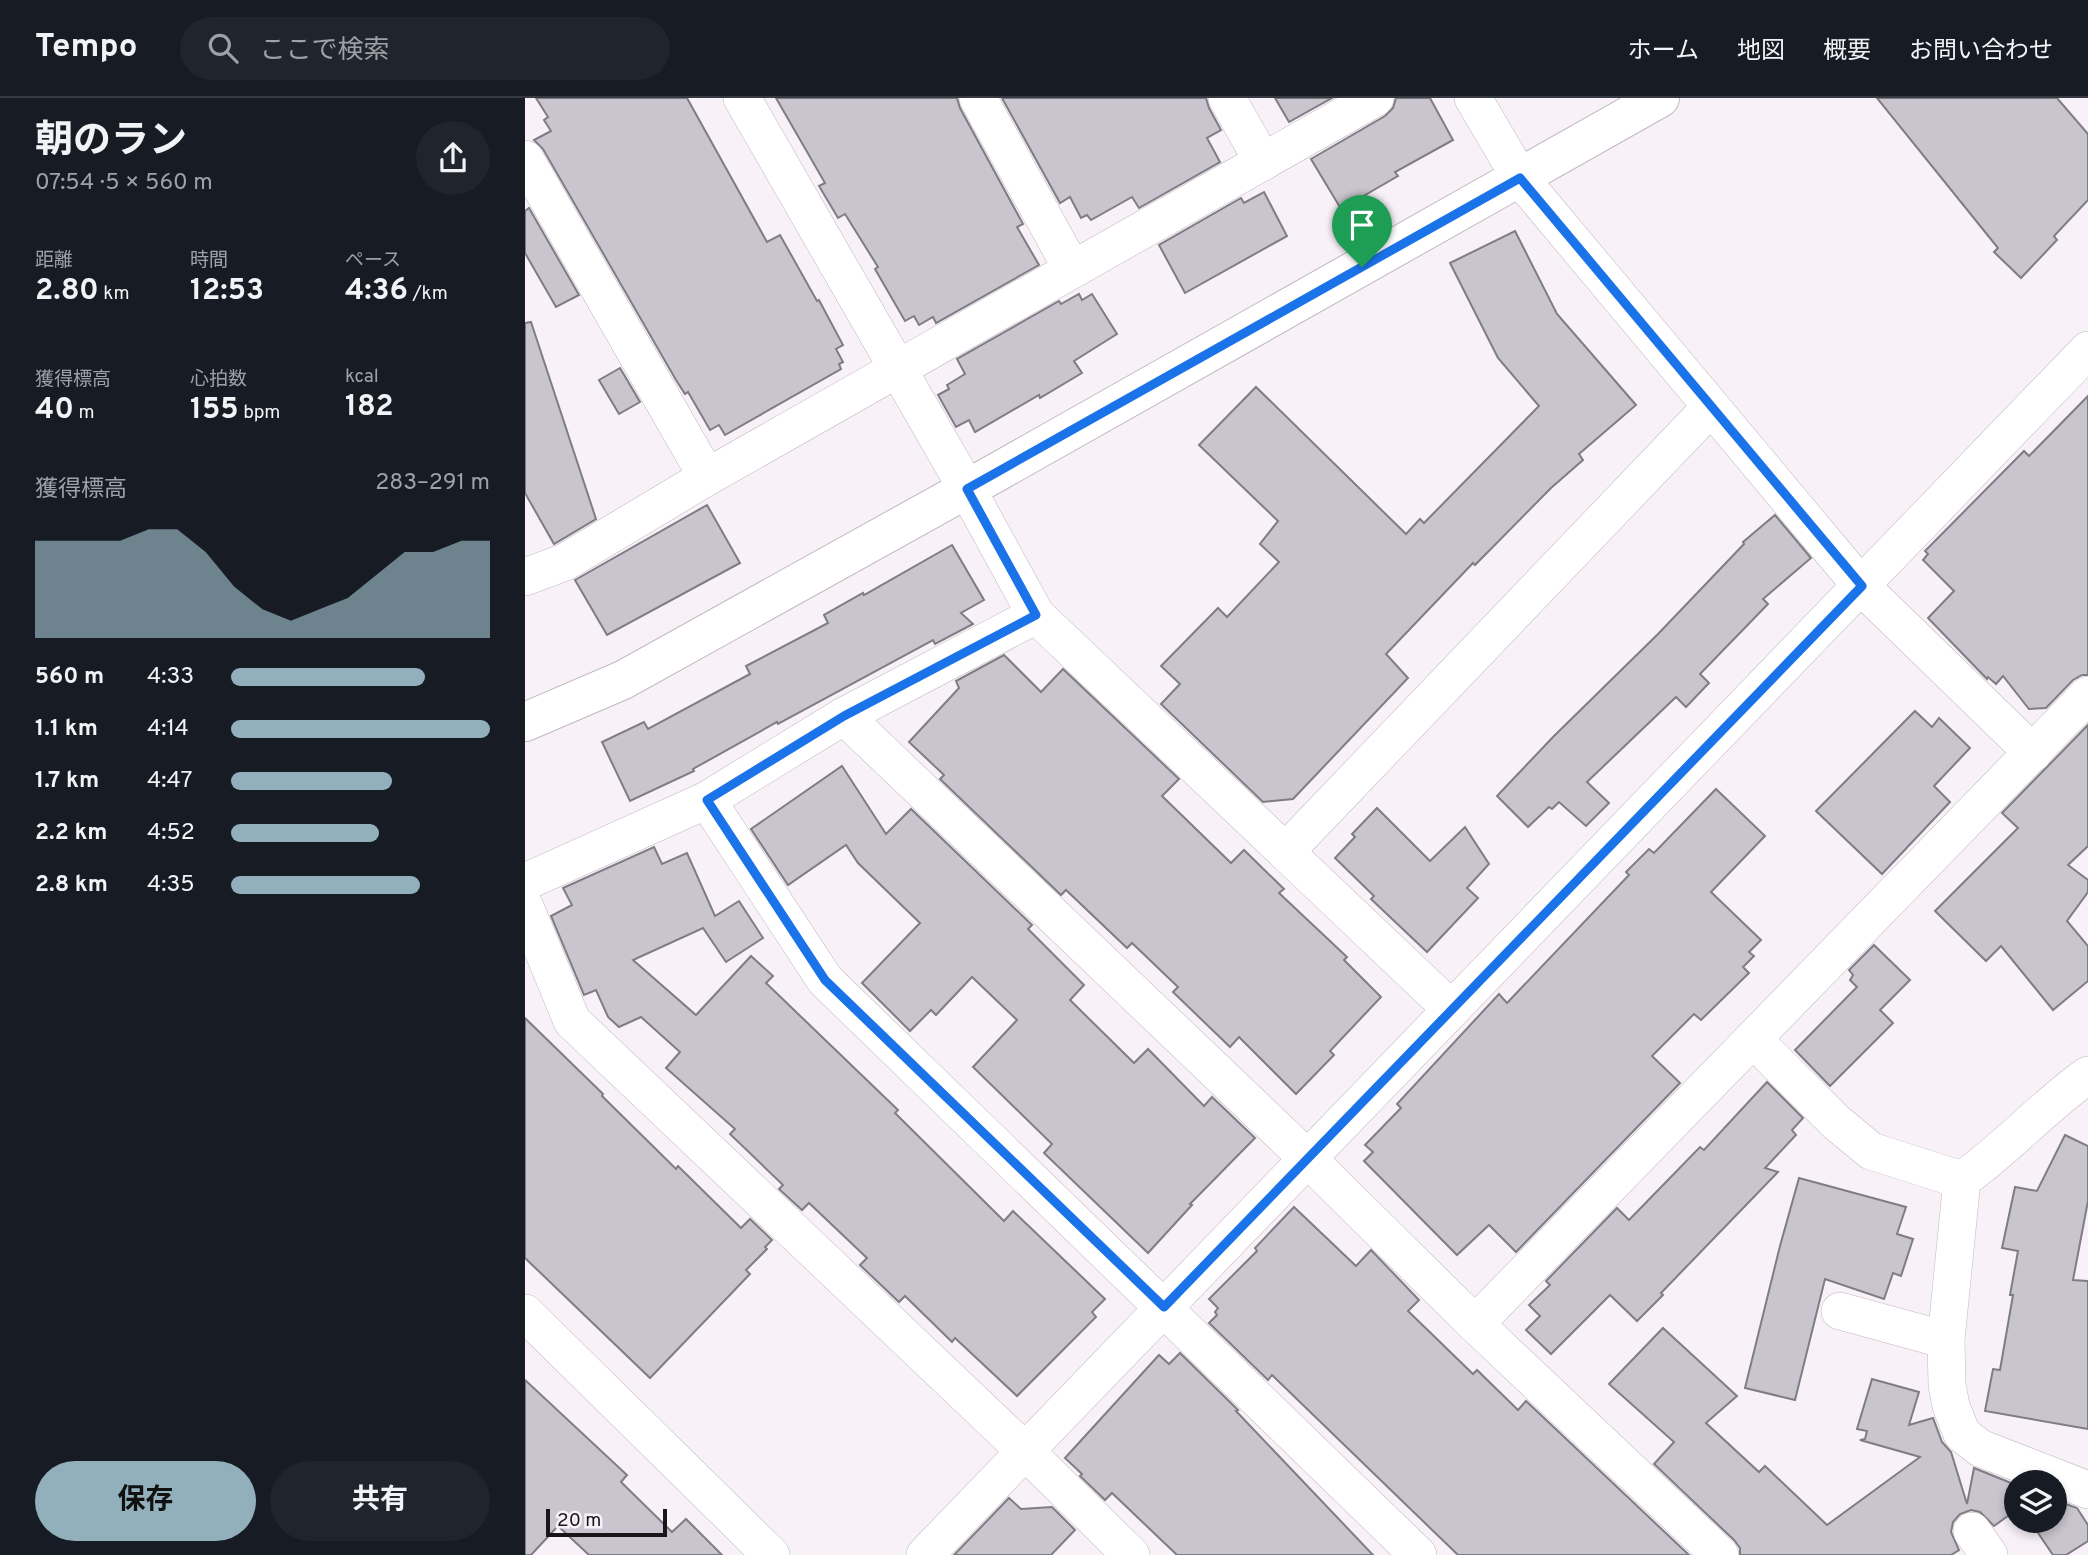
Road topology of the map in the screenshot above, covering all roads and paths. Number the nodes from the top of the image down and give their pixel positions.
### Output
1 (742, 98) edge
2 (978, 98) edge
3 (1227, 98) edge
4 (1375, 98) edge
5 (1473, 98) edge
6 (1660, 98) edge
7 (525, 159) edge
8 (1263, 162) junction
9 (1520, 178) junction
10 (1072, 270) junction
11 (2088, 350) edge
12 (898, 369) junction
13 (1710, 408) junction
14 (707, 477) junction
15 (967, 489) junction
16 (525, 577) edge
17 (1862, 586) junction
18 (1036, 615) junction
19 (2088, 695) edge
20 (844, 716) junction
21 (525, 722) edge
22 (2033, 752) junction
23 (707, 800) junction
24 (1286, 851) junction
25 (525, 882) edge
26 (525, 907) edge
27 (1451, 1009) junction
28 (1754, 1040) junction
29 (2088, 1075) edge
30 (1308, 1159) junction
31 (1962, 1180) junction
32 (1164, 1307) junction
33 (1840, 1311) dead end
34 (525, 1313) edge
35 (1475, 1324) junction
36 (1946, 1340) junction
37 (1026, 1452) junction
38 (2088, 1490) edge
39 (771, 1555) edge
40 (925, 1555) edge
41 (1131, 1555) edge
42 (1418, 1555) edge
43 (1720, 1555) edge

1 - 12 street
2 - 10 street
3 - 8 street
4 - 8 street
5 - 9 street
6 - 9 street
7 - 14 street
8 - 10 street
9 - 13 street
9 - 15 street
10 - 12 street
11 - 17 street
12 - 14 street
12 - 15 street
13 - 17 street
13 - 24 street
14 - 16 street
15 - 18 street
15 - 21 street
17 - 22 street
17 - 27 street
18 - 20 street
18 - 24 street
19 - 22 street
20 - 23 street
20 - 30 street
22 - 28 street
23 - 25 street
23 - 32 street
24 - 27 street
26 - 37 street
27 - 30 street
28 - 31 street
28 - 35 street
29 - 31 street
30 - 32 street
30 - 35 street
31 - 36 street
32 - 37 street
32 - 42 street
33 - 36 street
34 - 39 street
35 - 43 street
36 - 38 street
37 - 40 street
37 - 41 street

